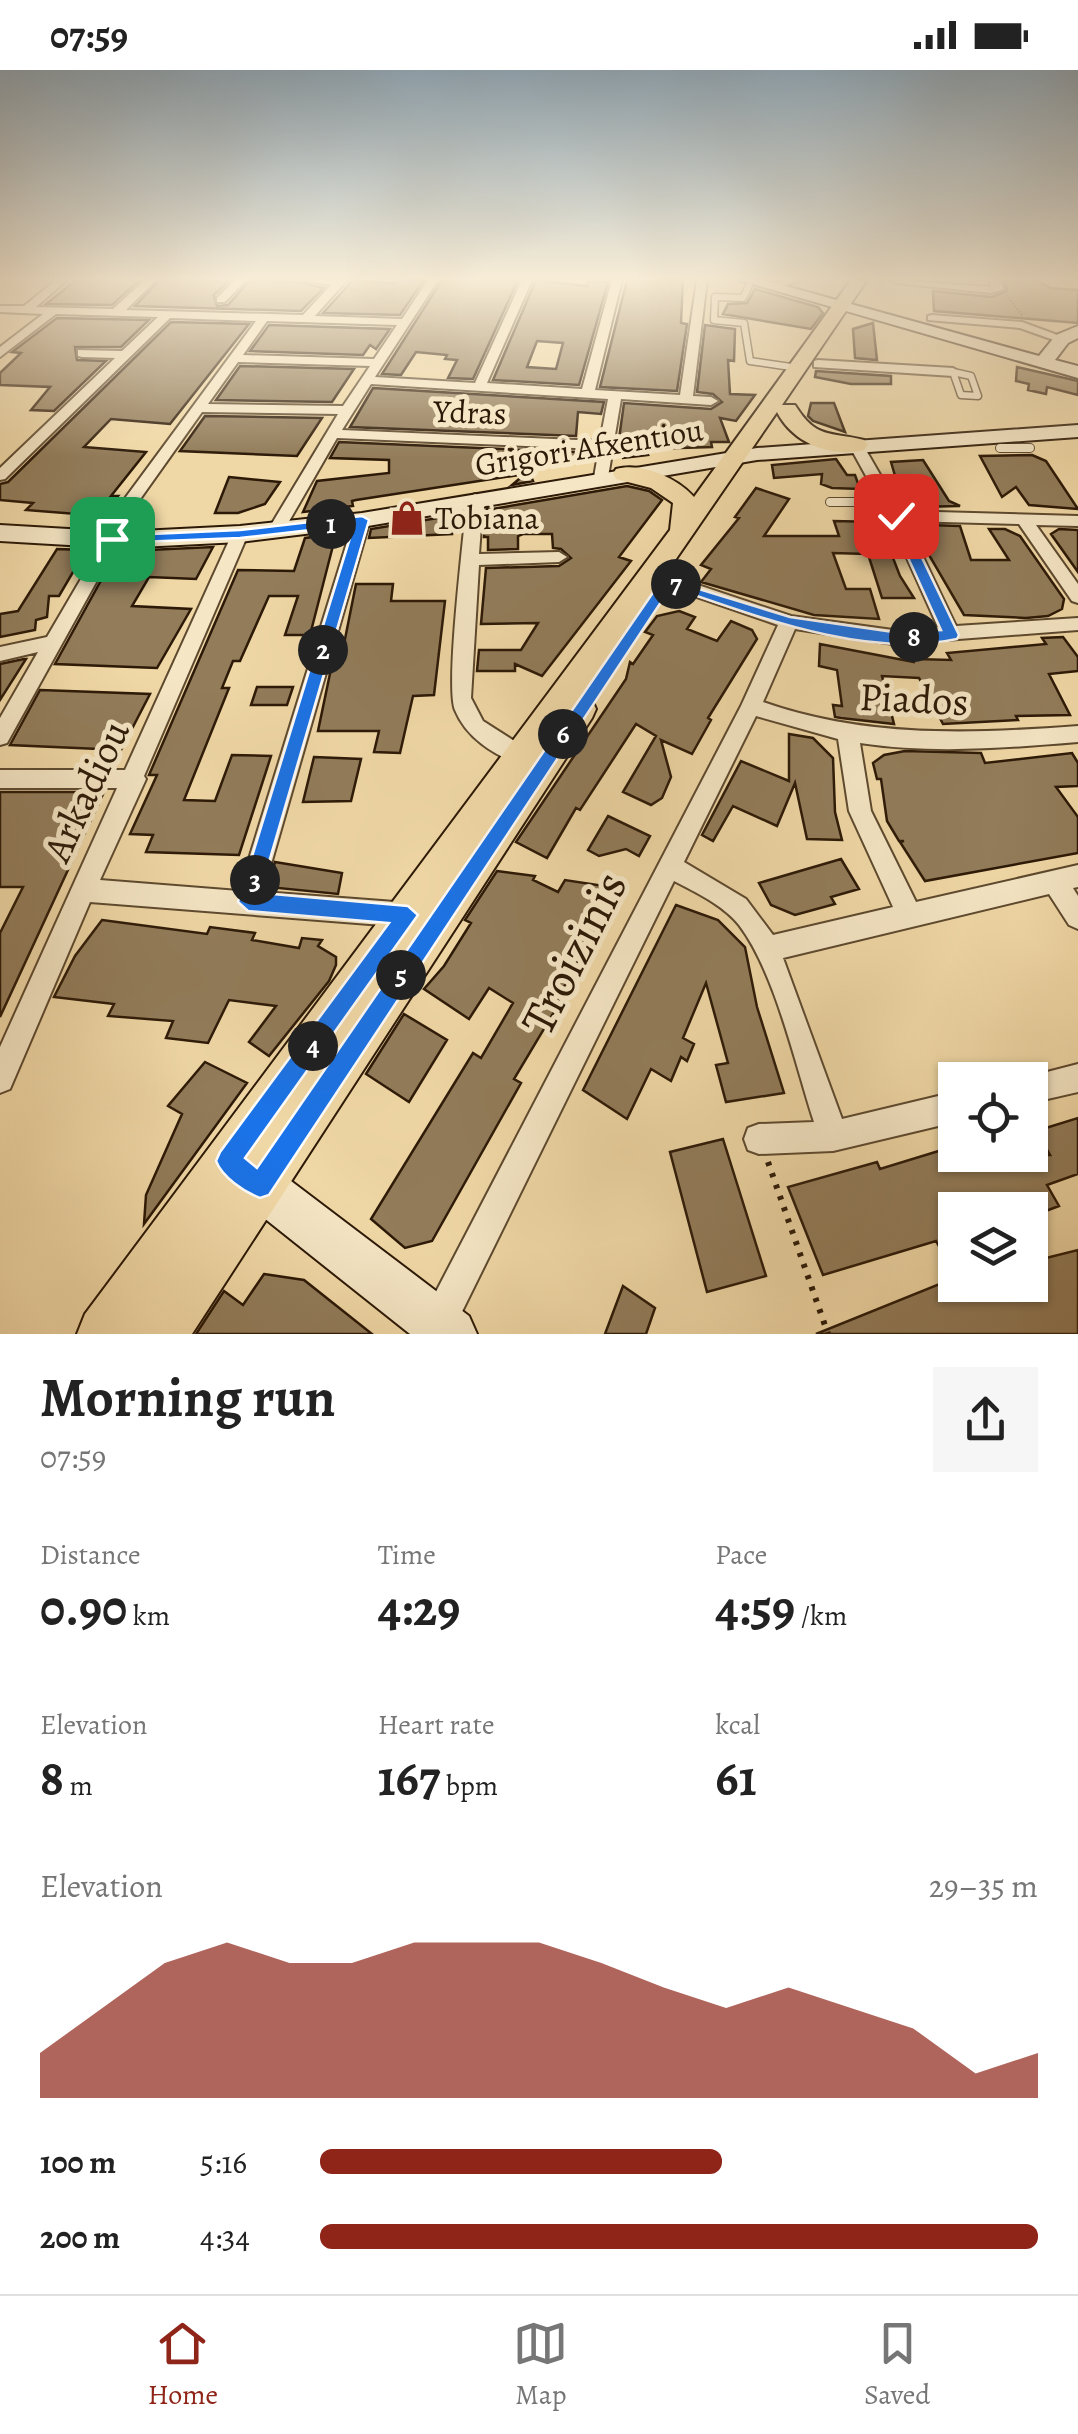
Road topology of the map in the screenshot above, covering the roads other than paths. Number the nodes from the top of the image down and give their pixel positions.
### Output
1 (141, 339) edge
2 (247, 339) edge
3 (393, 339) edge
4 (501, 339) edge
5 (602, 339) edge
6 (695, 339) edge
7 (747, 339) edge
8 (828, 339) edge
9 (957, 339) edge
10 (1066, 339) edge
11 (82, 352) dead end
12 (124, 355) junction
13 (232, 358) junction
14 (1044, 362) junction
15 (378, 364) junction
16 (809, 366) junction
17 (953, 372) junction
18 (1078, 372) edge
19 (367, 380) junction
20 (479, 387) junction
21 (588, 394) junction
22 (615, 396) junction
23 (686, 399) junction
24 (711, 401) dead end
25 (198, 408) junction
26 (347, 410) junction
27 (787, 410) junction
28 (1078, 430) edge
29 (333, 434) junction
30 (606, 444) junction
31 (856, 445) junction
32 (998, 446) junction
33 (1030, 448) dead end
34 (745, 455) junction
35 (1, 474) edge
36 (613, 475) junction
37 (475, 499) junction
38 (830, 502) dead end
39 (892, 509) junction
40 (362, 520) junction
41 (1026, 521) junction
42 (1078, 521) edge
43 (276, 530) junction
44 (684, 531) junction
45 (0, 532) edge
46 (240, 534) junction
47 (111, 535) junction
48 (559, 557) dead end
49 (472, 560) junction
50 (668, 581) junction
51 (1078, 596) edge
52 (789, 622) junction
53 (1078, 624) edge
54 (951, 635) junction
55 (54, 642) junction
56 (0, 654) edge
57 (751, 706) junction
58 (1078, 734) edge
59 (848, 735) junction
60 (0, 737) edge
61 (520, 755) junction
62 (0, 779) edge
63 (135, 779) junction
64 (668, 866) junction
65 (1066, 878) edge
66 (82, 890) junction
67 (248, 902) junction
68 (909, 914) junction
69 (408, 915) junction
70 (1078, 918) edge
71 (766, 949) junction
72 (1078, 1078) edge
73 (0, 1079) edge
74 (1048, 1085) edge
75 (938, 1111) edge
76 (834, 1136) junction
77 (760, 1139) road end
78 (244, 1173) junction
79 (444, 1329) edge
80 (106, 1334) edge
81 (160, 1334) edge

1 - 12 street
2 - 13 street
3 - 15 street
4 - 20 street
5 - 21 street
6 - 23 street
7 - 16 lane
8 - 16 main road
9 - 14 street
10 - 14 street
11 - 12 street
12 - 35 street
13 - 15 street
13 - 25 street
14 - 18 street
15 - 19 street
16 - 17 street
16 - 27 main road
16 - 34 main road
17 - 17 lane
19 - 20 street
19 - 26 street
20 - 21 street
21 - 22 street
22 - 23 street
22 - 30 street
23 - 24 street
25 - 26 street
25 - 47 street
26 - 29 street
27 - 31 main road
27 - 34 main road
28 - 32 street, Grigori Afxentiou
29 - 30 street, Ydras
29 - 43 street
30 - 36 street
31 - 32 street, Grigori Afxentiou
31 - 34 street, Grigori Afxentiou
31 - 39 street
32 - 33 lane
34 - 36 street, Grigori Afxentiou
34 - 44 main road
34 - 50 main road
36 - 37 street, Grigori Afxentiou
36 - 44 main road
37 - 40 street, Grigori Afxentiou
37 - 49 street
38 - 39 lane
39 - 41 street
39 - 54 street
40 - 43 street, Grigori Afxentiou
40 - 67 street
41 - 42 street
41 - 51 street
43 - 46 street, Grigori Afxentiou
44 - 61 main road
45 - 47 street, Grigori Afxentiou
46 - 47 street, Grigori Afxentiou
46 - 63 street, Arkadiou
47 - 55 street
48 - 49 street
49 - 61 street
50 - 52 street
50 - 78 main road
52 - 54 street
52 - 57 street, Troizinis
53 - 54 street
55 - 56 street
55 - 60 street
57 - 59 street, Piados
57 - 64 street, Troizinis
58 - 59 street, Piados
59 - 68 street
61 - 69 main road
62 - 63 street
63 - 66 street, Arkadiou
64 - 71 street
64 - 79 street, Troizinis
65 - 68 street
65 - 70 street
66 - 67 street
66 - 73 street, Arkadiou
67 - 69 street
68 - 71 street
69 - 78 main road
71 - 76 street
72 - 74 street
75 - 76 street
76 - 77 street
78 - 79 street
78 - 80 main road
78 - 81 main road

